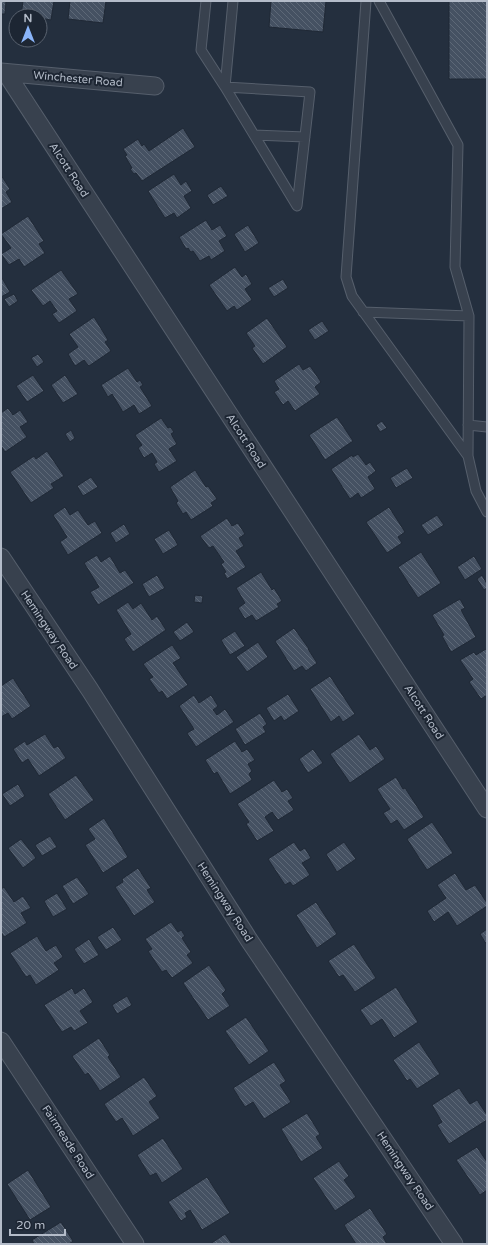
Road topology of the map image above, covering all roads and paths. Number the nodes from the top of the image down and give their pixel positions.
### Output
1 (206, 1) edge
2 (233, 1) edge
3 (366, 1) edge
4 (379, 1) edge
5 (4, 73) edge
6 (155, 86) dead end
7 (225, 87) junction
8 (254, 134) junction
9 (305, 137) junction
10 (363, 312) junction
11 (469, 316) junction
12 (468, 425) junction
13 (487, 427) edge
14 (468, 456) junction
15 (487, 512) edge
16 (1, 557) edge
17 (487, 809) edge
18 (1, 1041) edge
19 (135, 1244) edge
20 (454, 1244) edge

1 - 7 lane
2 - 7 lane
3 - 10 lane
4 - 11 lane
5 - 6 street, Winchester Road
5 - 17 street, Alcott Road
7 - 8 lane
7 - 9 lane
8 - 9 lane
8 - 9 lane
10 - 11 lane
10 - 14 lane
11 - 12 lane
12 - 13 lane
12 - 14 lane
14 - 15 lane
16 - 20 street, Hemingway Road
18 - 19 street, Fairmeade Road

